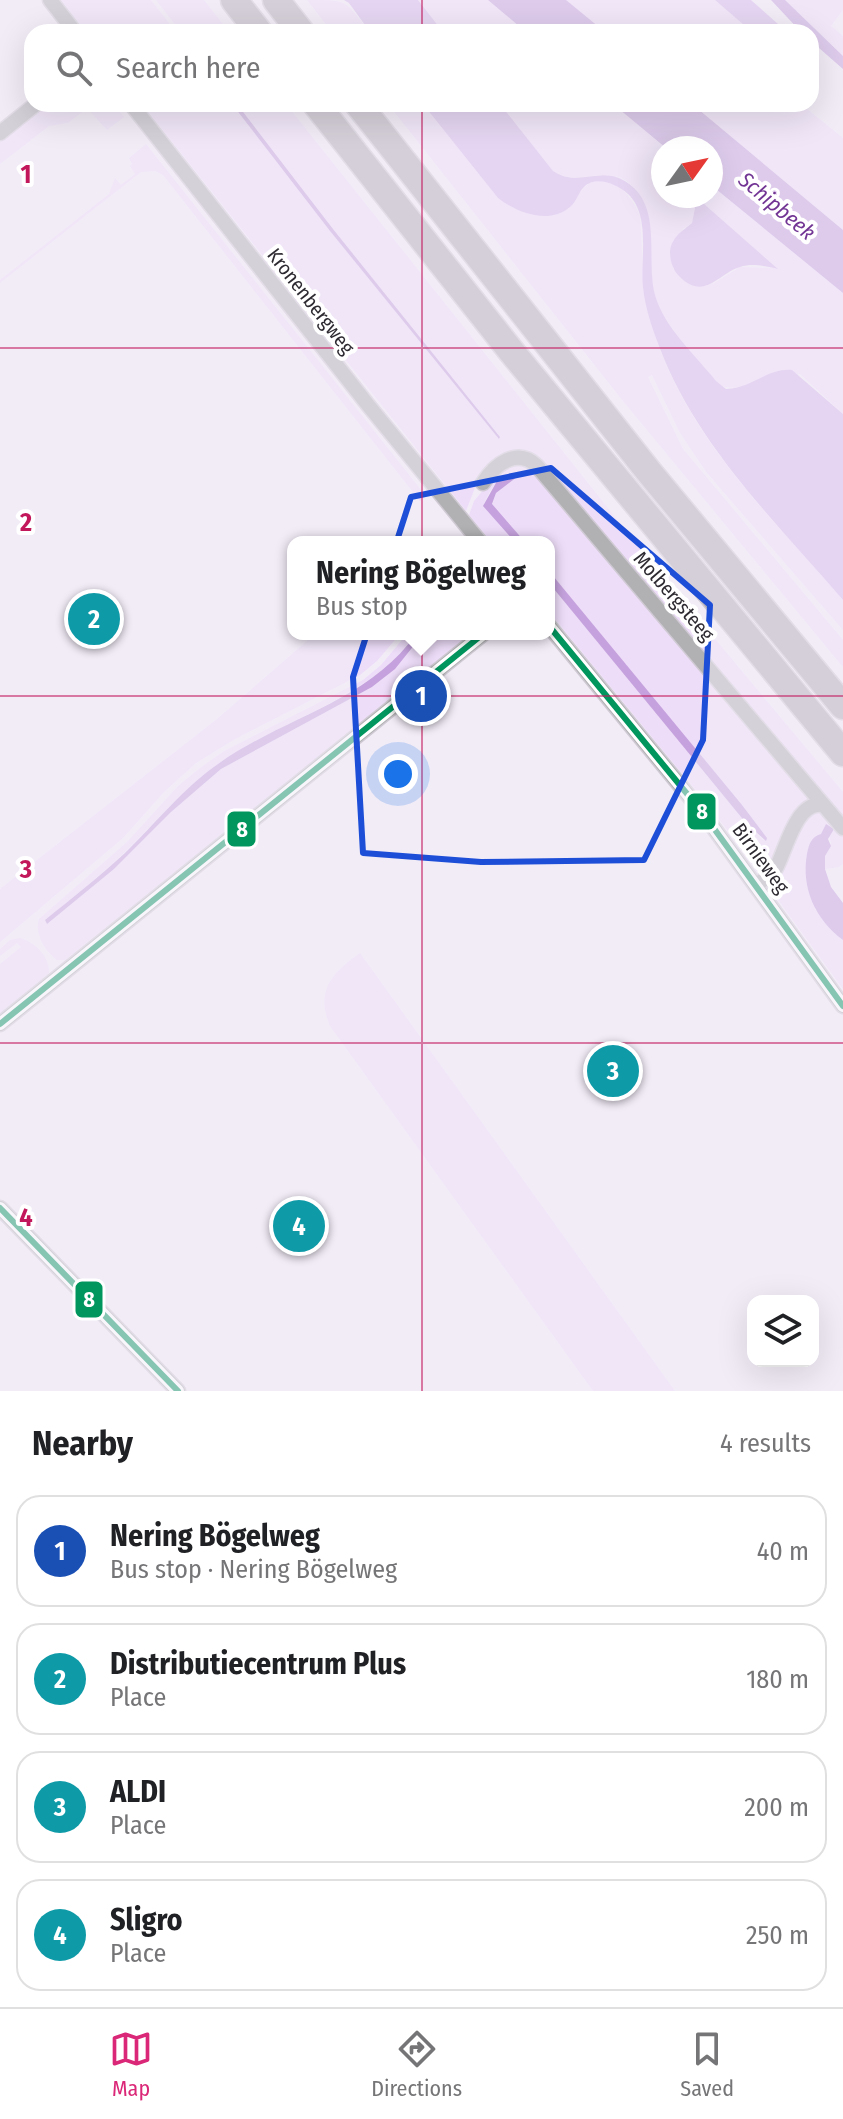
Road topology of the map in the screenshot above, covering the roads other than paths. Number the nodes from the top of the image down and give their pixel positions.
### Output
1 (50, 0) edge
2 (234, 0) edge
3 (276, 0) edge
4 (69, 24) edge
5 (253, 24) edge
6 (295, 24) edge
7 (26, 112) edge
8 (137, 112) edge
9 (322, 112) edge
10 (364, 112) edge
11 (0, 133) edge
12 (483, 483) dead end
13 (475, 536) edge
14 (555, 633) edge
15 (476, 640) edge
16 (843, 706) edge
17 (843, 753) edge
18 (822, 805) junction
19 (843, 828) edge
20 (756, 885) junction
21 (843, 1006) edge
22 (0, 1024) edge
23 (0, 1208) edge
24 (178, 1391) edge

1 - 4 street
2 - 5 highway
3 - 6 highway
7 - 11 street
8 - 13 street, Kronenbergweg
9 - 17 highway
10 - 16 highway
12 - 18 street, Molbergsteeg
14 - 20 street, Birnieweg
15 - 22 street
18 - 19 street, Molbergsteeg
18 - 20 street
20 - 21 street, Birnieweg
23 - 24 street

